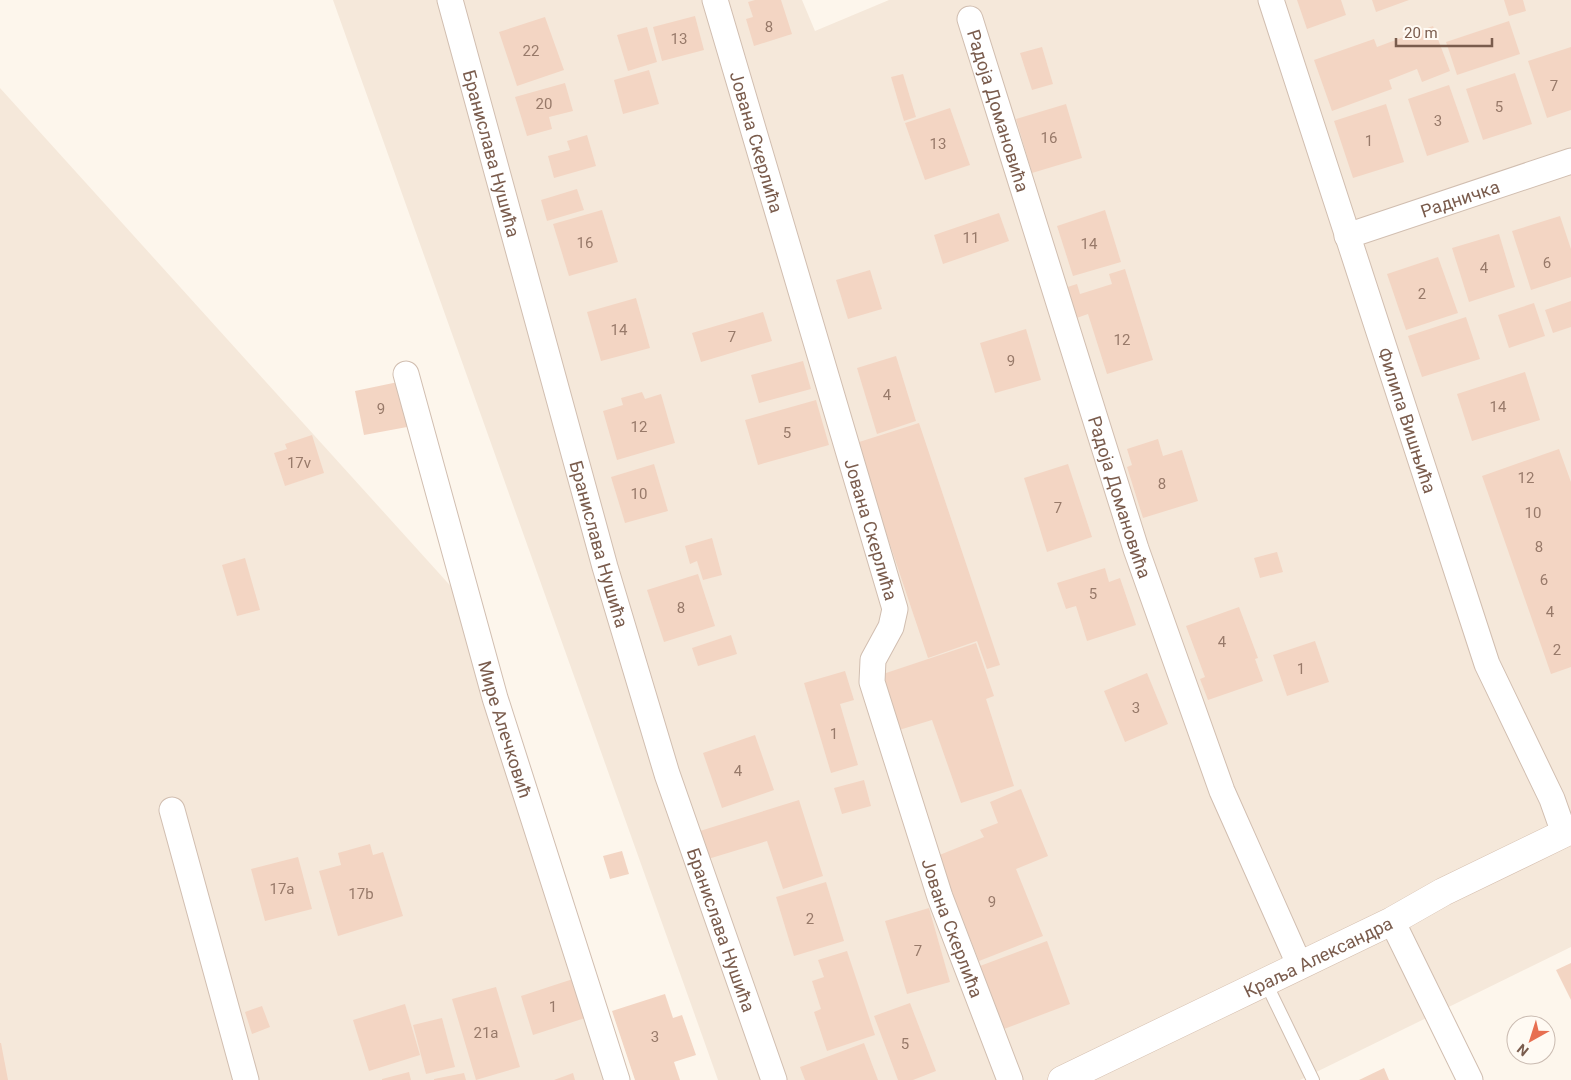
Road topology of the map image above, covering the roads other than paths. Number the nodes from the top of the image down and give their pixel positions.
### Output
1 (450, 0) edge
2 (715, 0) edge
3 (1271, 0) edge
4 (970, 19) dead end
5 (1571, 161) edge
6 (1347, 236) junction
7 (406, 374) dead end
8 (172, 810) dead end
9 (1568, 831) edge
10 (1392, 921) junction
11 (1299, 964) junction
12 (1265, 981) junction
13 (246, 1080) edge
14 (617, 1080) edge
15 (774, 1080) edge
16 (1010, 1080) edge
17 (1062, 1080) edge
18 (1313, 1080) edge
19 (1470, 1080) edge

1 - 15 street, Бранислава Нушића
2 - 16 street, Јована Скерлића
3 - 6 street, Филипа Вишњића
4 - 11 street, Радоја Домановића
5 - 6 street, Радничка
6 - 9 street, Филипа Вишњића
7 - 14 street, Мире Алечковић
8 - 13 street
9 - 10 main road, Краља Александра
10 - 11 main road, Краља Александра
10 - 19 street
11 - 12 main road, Краља Александра
12 - 17 main road, Краља Александра
12 - 18 lane

